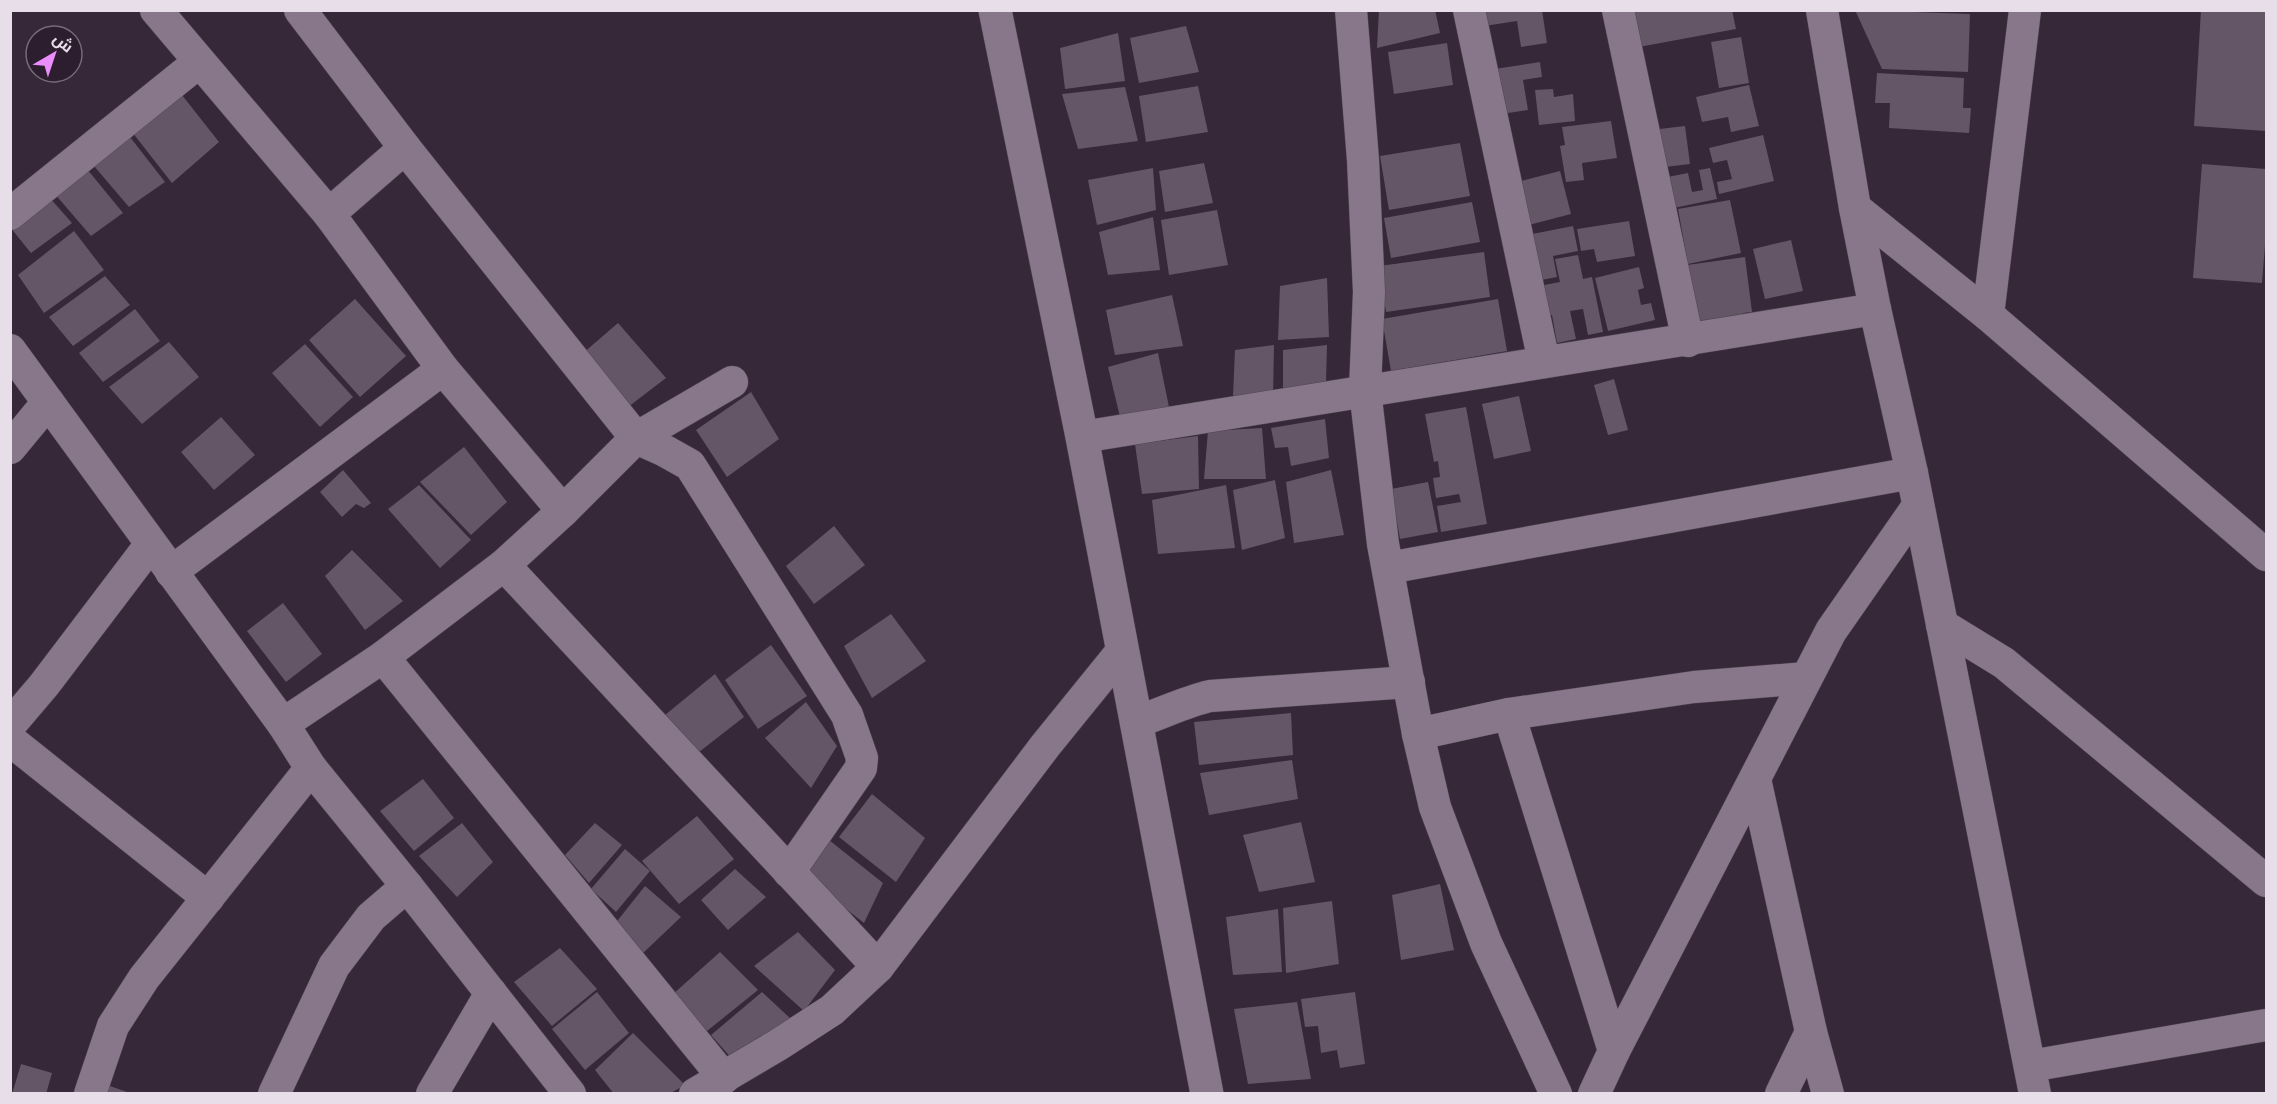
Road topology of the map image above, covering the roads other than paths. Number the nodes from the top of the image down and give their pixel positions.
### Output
1 (156, 10) edge
2 (300, 10) edge
3 (995, 10) edge
4 (1351, 10) edge
5 (1469, 10) edge
6 (1618, 10) edge
7 (1822, 10) edge
8 (2025, 10) edge
9 (199, 62) junction
10 (405, 148) junction
11 (1855, 208) junction
12 (10, 214) edge
13 (329, 214) junction
14 (1875, 309) junction
15 (1988, 315) junction
16 (1688, 341) junction
17 (10, 350) edge
18 (1544, 362) junction
19 (443, 369) junction
20 (732, 382) dead end
21 (1365, 390) junction
22 (48, 402) junction
23 (1082, 437) junction
24 (636, 438) junction
25 (10, 448) edge
26 (1912, 473) junction
27 (1918, 507) junction
28 (562, 511) junction
29 (151, 544) junction
30 (2266, 555) edge
31 (504, 565) junction
32 (1388, 568) junction
33 (171, 572) junction
34 (1942, 625) junction
35 (1122, 651) junction
36 (383, 657) junction
37 (1806, 678) junction
38 (1408, 682) junction
39 (1509, 714) junction
40 (1136, 722) junction
41 (284, 724) junction
42 (10, 725) edge
43 (1418, 734) junction
44 (10, 740) edge
45 (310, 768) junction
46 (1755, 779) junction
47 (789, 872) junction
48 (2266, 881) edge
49 (407, 886) junction
50 (208, 898) junction
51 (878, 967) junction
52 (491, 993) junction
53 (2266, 1024) edge
54 (1811, 1032) junction
55 (1614, 1051) junction
56 (724, 1078) junction
57 (2032, 1080) edge
58 (90, 1094) edge
59 (274, 1094) edge
60 (432, 1094) edge
61 (570, 1094) edge
62 (695, 1094) edge
63 (1208, 1094) edge
64 (1556, 1094) edge
65 (1594, 1094) edge
66 (1781, 1094) edge
67 (1828, 1094) edge

1 - 9 street
2 - 10 street
3 - 23 main road
4 - 21 street
5 - 18 street
6 - 16 street
7 - 11 street
8 - 15 street
9 - 12 street
9 - 13 street
10 - 13 street
10 - 24 street
11 - 14 street
11 - 15 street
13 - 19 street
14 - 16 street
14 - 26 street
15 - 30 street
16 - 18 street
17 - 22 street
18 - 21 street
19 - 28 street
19 - 33 street
20 - 24 street
21 - 23 street
21 - 32 street
22 - 25 street
22 - 29 street
23 - 35 main road
24 - 28 street
24 - 47 street
26 - 27 street
26 - 32 street
27 - 34 street
27 - 37 street
28 - 31 street
29 - 33 street
29 - 42 street
31 - 36 street
31 - 47 street
32 - 38 street
33 - 41 street
34 - 48 street
34 - 57 street
35 - 40 main road
35 - 51 street
36 - 41 street
36 - 56 street
37 - 39 street
37 - 46 street
38 - 40 street
38 - 43 street
39 - 43 street
39 - 55 street
40 - 63 main road
41 - 45 street
43 - 64 street
44 - 50 street
45 - 49 street
45 - 50 street
46 - 54 street
46 - 55 street
47 - 51 street
49 - 52 street
49 - 59 street
50 - 58 street
51 - 56 street
52 - 60 street
52 - 61 street
53 - 57 street
54 - 66 street
54 - 67 street
55 - 65 street
56 - 62 street

